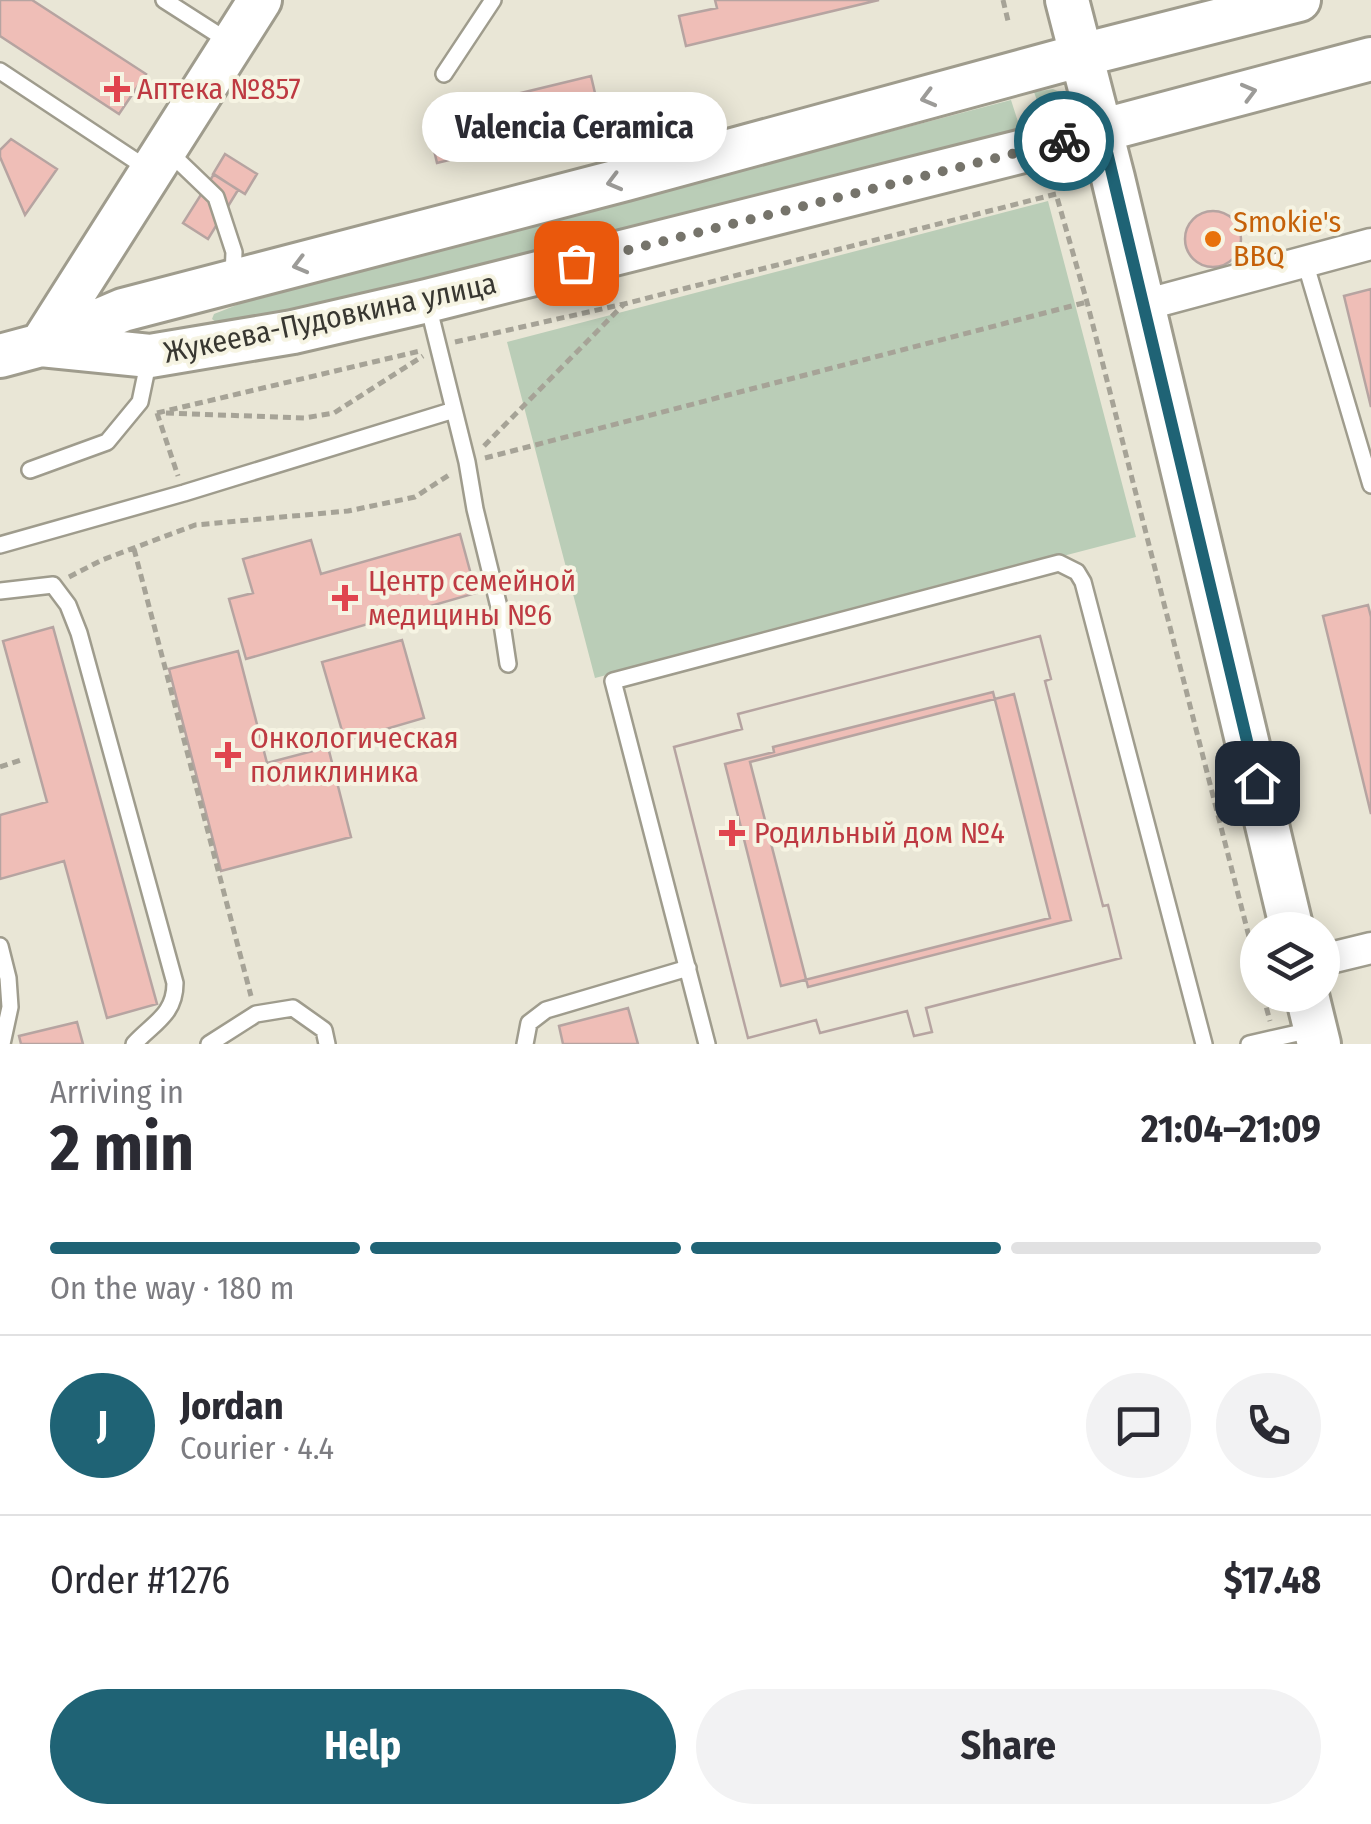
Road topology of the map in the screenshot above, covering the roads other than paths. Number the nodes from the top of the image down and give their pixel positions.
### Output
1 (164, 0) edge
2 (260, 0) edge
3 (494, 0) edge
4 (1067, 0) edge
5 (1298, 0) edge
6 (233, 44) junction
7 (1082, 55) junction
8 (1371, 59) edge
9 (0, 72) edge
10 (444, 74) dead end
11 (1102, 131) junction
12 (159, 160) junction
13 (1371, 244) edge
14 (1305, 262) junction
15 (233, 282) junction
16 (427, 301) junction
17 (1144, 306) junction
18 (41, 345) junction
19 (0, 356) edge
20 (150, 356) junction
21 (454, 410) junction
22 (30, 470) dead end
23 (1371, 485) edge
24 (0, 544) edge
25 (0, 591) edge
26 (508, 664) dead end
27 (1288, 912) edge
28 (0, 946) edge
29 (1371, 948) edge
30 (1340, 956) edge
31 (688, 968) junction
32 (1314, 1023) edge
33 (2, 1044) edge
34 (134, 1044) edge
35 (208, 1044) edge
36 (327, 1044) edge
37 (525, 1044) edge
38 (707, 1044) edge
39 (1204, 1044) edge
40 (1248, 1044) edge

1 - 6 lane
2 - 6 main road
3 - 10 lane
4 - 7 main road
5 - 7 main road, Жукеева-Пудовкина улица
6 - 12 main road
7 - 11 main road
7 -> 15 main road, Жукеева-Пудовкина улица
11 -> 8 main road, Жукеева-Пудовкина улица
9 - 12 lane
11 - 16 main road, Жукеева-Пудовкина улица
11 - 17 main road
12 - 15 lane
12 - 18 main road
13 - 14 street
14 - 17 street
14 - 23 lane
15 - 18 main road, Жукеева-Пудовкина улица
16 - 20 main road, Жукеева-Пудовкина улица
16 - 21 lane
17 - 27 main road
18 - 19 main road, Жукеева-Пудовкина улица
18 - 20 main road, Жукеева-Пудовкина улица
20 - 22 lane
21 - 24 lane
21 - 26 lane
25 - 34 lane
28 - 33 lane
29 - 30 street
31 - 37 lane
31 - 38 lane
31 - 39 lane
32 - 40 lane
35 - 36 lane

